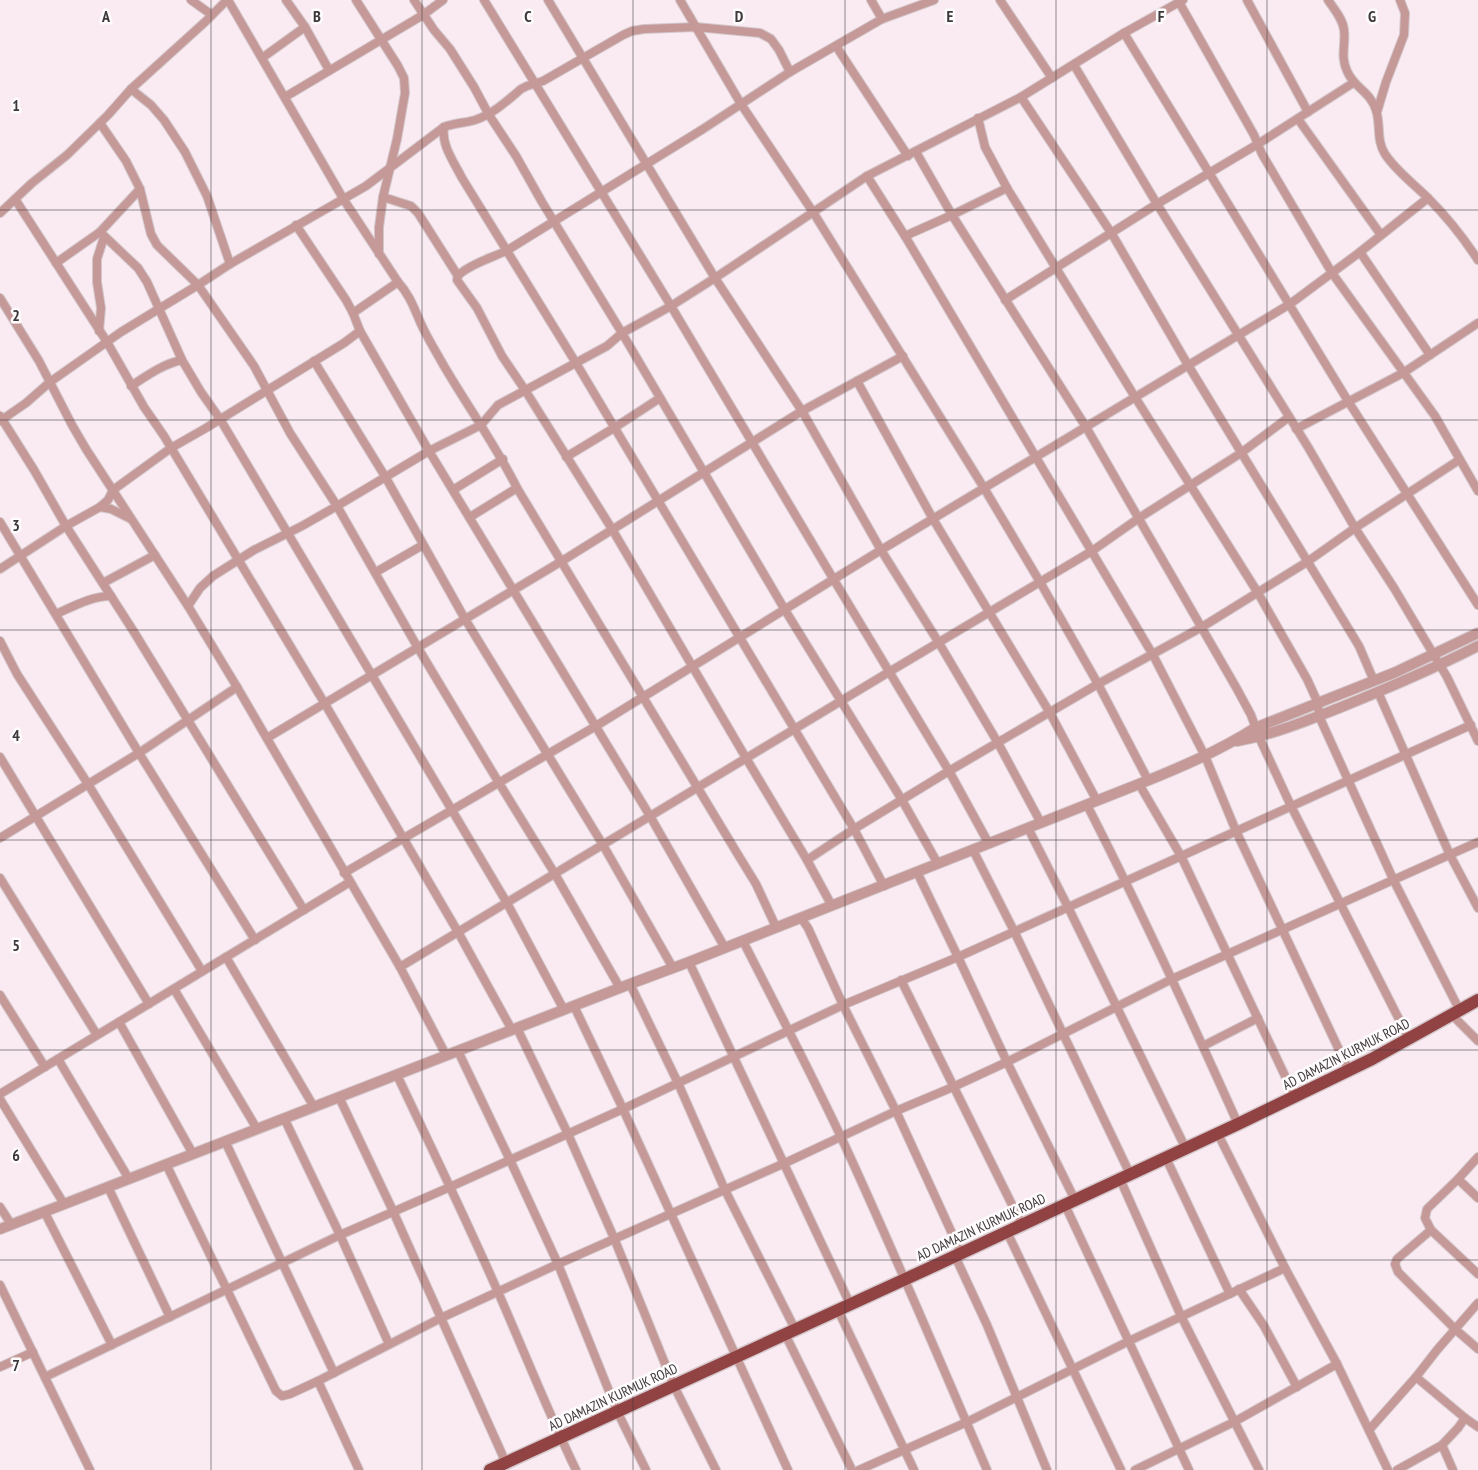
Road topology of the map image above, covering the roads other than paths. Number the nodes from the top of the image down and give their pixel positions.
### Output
1 (191, 0) edge
2 (228, 0) edge
3 (286, 0) edge
4 (356, 0) edge
5 (414, 0) edge
6 (444, 0) edge
7 (484, 0) edge
8 (548, 0) edge
9 (680, 0) edge
10 (871, 0) edge
11 (934, 0) edge
12 (1000, 0) edge
13 (1247, 0) edge
14 (1328, 0) edge
15 (1400, 0) edge
16 (1181, 1) edge
17 (423, 15) junction
18 (212, 16) junction
19 (882, 19) junction
20 (305, 27) junction
21 (696, 27) junction
22 (1124, 33) junction
23 (380, 40) junction
24 (836, 46) junction
25 (262, 58) junction
26 (582, 58) junction
27 (1074, 65) junction
28 (329, 70) junction
29 (790, 72) junction
30 (1052, 78) junction
31 (536, 83) junction
32 (1354, 83) junction
33 (131, 88) junction
34 (285, 97) junction
35 (1021, 97) junction
36 (741, 104) junction
37 (1308, 112) junction
38 (1377, 112) junction
39 (489, 115) junction
40 (978, 118) junction
41 (1298, 119) junction
42 (100, 122) junction
43 (444, 127) junction
44 (1258, 144) junction
45 (916, 152) junction
46 (908, 156) junction
47 (647, 162) junction
48 (388, 170) junction
49 (1209, 174) junction
50 (866, 176) junction
51 (1007, 188) junction
52 (140, 189) junction
53 (602, 191) junction
54 (383, 197) junction
55 (1428, 198) junction
56 (15, 199) junction
57 (344, 200) junction
58 (1157, 204) junction
59 (813, 212) junction
60 (0, 213) edge
61 (952, 215) junction
62 (553, 221) junction
63 (296, 225) junction
64 (1112, 234) junction
65 (102, 235) junction
66 (1382, 235) junction
67 (905, 236) junction
68 (506, 251) junction
69 (1360, 252) junction
70 (380, 254) junction
71 (1478, 260) edge
72 (56, 263) junction
73 (230, 264) junction
74 (1056, 269) junction
75 (1332, 273) junction
76 (458, 276) junction
77 (716, 278) junction
78 (398, 282) junction
79 (198, 285) junction
80 (0, 298) edge
81 (1005, 300) junction
82 (1290, 304) junction
83 (672, 306) junction
84 (159, 310) junction
85 (353, 313) junction
86 (1478, 323) edge
87 (100, 331) junction
88 (360, 331) junction
89 (622, 333) junction
90 (1238, 335) junction
91 (107, 342) junction
92 (1430, 355) junction
93 (903, 356) junction
94 (182, 360) junction
95 (314, 361) junction
96 (576, 363) junction
97 (1188, 366) junction
98 (1403, 373) junction
99 (857, 381) junction
100 (50, 382) junction
101 (131, 386) junction
102 (268, 390) junction
103 (525, 390) junction
104 (1135, 397) junction
105 (660, 398) junction
106 (1348, 401) junction
107 (802, 411) junction
108 (1289, 417) junction
109 (1, 419) edge
110 (220, 420) junction
111 (482, 425) junction
112 (1086, 427) junction
113 (614, 428) junction
114 (1296, 429) junction
115 (752, 443) junction
116 (171, 448) junction
117 (429, 451) junction
118 (1241, 453) junction
119 (566, 457) junction
120 (1036, 457) junction
121 (502, 460) junction
122 (1459, 460) junction
123 (704, 472) junction
124 (386, 478) junction
125 (1190, 486) junction
126 (517, 488) junction
127 (984, 488) junction
128 (113, 490) junction
129 (453, 490) junction
130 (1478, 491) edge
131 (1408, 493) junction
132 (658, 501) junction
133 (337, 506) junction
134 (100, 507) junction
135 (470, 517) junction
136 (1139, 518) junction
137 (132, 519) junction
138 (933, 519) junction
139 (0, 522) edge
140 (66, 526) junction
141 (1355, 528) junction
142 (612, 529) junction
143 (287, 533) junction
144 (423, 545) junction
145 (881, 550) junction
146 (1092, 551) junction
147 (20, 555) junction
148 (155, 555) junction
149 (238, 560) junction
150 (562, 561) junction
151 (1308, 562) junction
152 (0, 568) edge
153 (376, 572) junction
154 (834, 580) junction
155 (1040, 582) junction
156 (103, 583) junction
157 (514, 590) junction
158 (1258, 593) junction
159 (111, 596) junction
160 (1478, 605) edge
161 (188, 606) junction
162 (785, 610) junction
163 (990, 612) junction
164 (56, 614) junction
165 (465, 619) junction
166 (1202, 627) junction
167 (1478, 633) edge
168 (739, 638) junction
169 (0, 641) edge
170 (938, 643) junction
171 (1478, 646) edge
172 (418, 648) junction
173 (1153, 655) junction
174 (1434, 655) junction
175 (1439, 665) junction
176 (692, 666) junction
177 (889, 672) junction
178 (372, 676) junction
179 (1374, 682) junction
180 (1098, 684) junction
181 (237, 687) junction
182 (1378, 692) junction
183 (643, 697) junction
184 (841, 701) junction
185 (1318, 703) junction
186 (325, 704) junction
187 (1050, 713) junction
188 (1319, 716) junction
189 (188, 720) junction
190 (1471, 725) junction
191 (596, 726) junction
192 (794, 729) junction
193 (1257, 732) junction
194 (268, 738) junction
195 (1478, 741) edge
196 (998, 743) junction
197 (139, 753) junction
198 (548, 754) junction
199 (1405, 754) junction
200 (1205, 756) junction
201 (0, 757) edge
202 (746, 758) junction
203 (949, 771) junction
204 (1348, 780) junction
205 (1144, 782) junction
206 (498, 783) junction
207 (88, 784) junction
208 (697, 788) junction
209 (902, 800) junction
210 (1097, 801) junction
211 (1087, 805) junction
212 (1291, 806) junction
213 (451, 810) junction
214 (35, 816) junction
215 (650, 816) junction
216 (1041, 823) junction
217 (1028, 828) junction
218 (854, 829) junction
219 (1236, 831) junction
220 (0, 838) edge
221 (403, 839) junction
222 (1478, 842) edge
223 (989, 844) junction
224 (603, 845) junction
225 (973, 850) junction
226 (1450, 855) junction
227 (1181, 856) junction
228 (807, 860) junction
229 (938, 864) junction
230 (917, 872) junction
231 (344, 873) junction
232 (555, 874) junction
233 (0, 878) edge
234 (1126, 881) junction
235 (1394, 881) junction
236 (350, 882) junction
237 (884, 886) junction
238 (507, 903) junction
239 (1340, 904) junction
240 (832, 906) junction
241 (1068, 907) junction
242 (1478, 908) edge
243 (304, 910) junction
244 (801, 918) junction
245 (776, 928) junction
246 (1283, 930) junction
247 (1014, 931) junction
248 (458, 932) junction
249 (255, 940) junction
250 (743, 941) junction
251 (725, 948) junction
252 (1228, 954) junction
253 (958, 956) junction
254 (226, 957) junction
255 (689, 962) junction
256 (400, 967) junction
257 (672, 968) junction
258 (202, 971) junction
259 (1172, 979) junction
260 (901, 980) junction
261 (625, 986) junction
262 (174, 989) junction
263 (0, 995) edge
264 (1478, 1000) edge
265 (149, 1004) junction
266 (843, 1005) junction
267 (1117, 1006) junction
268 (569, 1008) junction
269 (1456, 1013) junction
270 (1258, 1018) junction
271 (119, 1022) junction
272 (514, 1029) junction
273 (789, 1031) junction
274 (1062, 1034) junction
275 (98, 1035) junction
276 (1409, 1039) junction
277 (1478, 1041) edge
278 (1203, 1046) junction
279 (458, 1050) junction
280 (446, 1055) junction
281 (734, 1057) junction
282 (58, 1059) junction
283 (1006, 1062) junction
284 (45, 1066) junction
285 (1349, 1071) junction
286 (397, 1074) junction
287 (678, 1084) junction
288 (953, 1087) junction
289 (0, 1094) edge
290 (339, 1097) junction
291 (1295, 1097) junction
292 (0, 1099) edge
293 (314, 1106) junction
294 (624, 1109) junction
295 (896, 1112) junction
296 (284, 1118) junction
297 (1238, 1124) junction
298 (257, 1129) junction
299 (568, 1134) junction
300 (1218, 1134) junction
301 (840, 1137) junction
302 (225, 1141) junction
303 (1186, 1149) junction
304 (193, 1154) junction
305 (1478, 1157) edge
306 (1166, 1158) junction
307 (510, 1160) junction
308 (785, 1163) junction
309 (166, 1164) junction
310 (1125, 1177) junction
311 (129, 1178) junction
312 (1458, 1179) junction
313 (108, 1187) junction
314 (450, 1187) junction
315 (725, 1190) junction
316 (1478, 1198) edge
317 (1070, 1202) junction
318 (64, 1204) junction
319 (0, 1207) edge
320 (44, 1211) junction
321 (393, 1211) junction
322 (670, 1213) junction
323 (11, 1224) junction
324 (1022, 1225) junction
325 (0, 1228) edge
326 (1431, 1230) junction
327 (1007, 1232) junction
328 (340, 1235) junction
329 (614, 1238) junction
330 (958, 1255) junction
331 (282, 1262) junction
332 (558, 1264) junction
333 (1285, 1268) junction
334 (1478, 1274) edge
335 (904, 1279) junction
336 (0, 1285) edge
337 (1239, 1290) junction
338 (226, 1291) junction
339 (498, 1292) junction
340 (1230, 1294) junction
341 (1478, 1303) edge
342 (850, 1304) junction
343 (838, 1310) junction
344 (1181, 1316) junction
345 (170, 1317) junction
346 (441, 1318) junction
347 (1455, 1329) junction
348 (790, 1332) junction
349 (1129, 1341) junction
350 (389, 1344) junction
351 (112, 1345) junction
352 (1478, 1349) edge
353 (33, 1352) junction
354 (736, 1356) junction
355 (1337, 1364) junction
356 (0, 1367) edge
357 (1072, 1370) junction
358 (334, 1373) junction
359 (45, 1377) junction
360 (1416, 1378) junction
361 (318, 1381) junction
362 (674, 1386) junction
363 (1297, 1387) junction
364 (1017, 1398) junction
365 (617, 1411) junction
366 (1466, 1418) junction
367 (967, 1422) junction
368 (1234, 1422) junction
369 (1478, 1427) edge
370 (1369, 1430) junction
371 (560, 1438) junction
372 (1442, 1445) junction
373 (1180, 1448) junction
374 (904, 1450) junction
375 (500, 1467) edge
376 (90, 1470) edge
377 (359, 1470) edge
378 (576, 1470) edge
379 (646, 1470) edge
380 (716, 1470) edge
381 (788, 1470) edge
382 (852, 1470) edge
383 (859, 1470) edge
384 (914, 1470) edge
385 (987, 1470) edge
386 (1047, 1470) edge
387 (1120, 1470) edge
388 (1135, 1470) edge
389 (1189, 1470) edge
390 (1258, 1470) edge
391 (1388, 1470) edge
392 (1397, 1470) edge
393 (1453, 1470) edge

1 - 18 street
2 - 18 street
2 - 25 street
3 - 20 street
4 - 23 street
5 - 17 street
6 - 17 street
7 - 31 street
8 - 26 street
9 - 21 street
10 - 19 street
11 - 19 street
12 - 30 street
13 - 37 street
14 - 32 street
15 - 38 street
16 - 22 street
16 - 44 street
17 - 23 street
17 - 39 street
18 - 33 street
19 - 24 street
20 - 25 street
20 - 28 street
21 - 26 street
21 - 29 street
21 - 36 street
22 - 27 street
22 - 49 street
23 - 28 street
23 - 48 street
24 - 29 street
24 - 46 street
25 - 34 street
26 - 31 street
26 - 47 street
27 - 30 street
27 - 58 street
28 - 34 street
29 - 36 street
30 - 35 street
31 - 39 street
31 - 53 street
32 - 37 street
32 - 38 street
33 - 42 street
33 - 73 street
34 - 57 street
35 - 40 street
35 - 64 street
36 - 47 street
36 - 59 street
37 - 41 street
38 - 55 street
39 - 43 street
39 - 62 street
40 - 45 street
40 - 51 street
41 - 44 street
41 - 66 street
42 - 52 street
42 - 56 street
43 - 48 street
43 - 68 street
44 - 49 street
44 - 75 street
45 - 46 street
45 - 61 street
46 - 50 street
47 - 53 street
47 - 77 street
48 - 54 street
48 - 57 street
49 - 58 street
49 - 82 street
50 - 59 street
50 - 67 street
51 - 61 street
51 - 74 street
52 - 65 street
52 - 79 street
53 - 62 street
53 - 83 street
54 - 70 street
54 - 76 street
55 - 66 street
55 - 71 street
56 - 60 street
56 - 72 street
57 - 63 street
57 - 70 street
58 - 64 street
58 - 90 street
59 - 77 street
59 - 93 street
61 - 67 street
61 - 81 street
62 - 68 street
62 - 89 street
63 - 73 street
63 - 85 street
64 - 74 street
64 - 97 street
65 - 72 street
65 - 84 street
65 - 87 street
66 - 69 street
67 - 120 street
68 - 76 street
68 - 96 street
69 - 75 street
69 - 92 street
70 - 78 street
72 - 87 street
73 - 79 street
74 - 81 street
74 - 104 street
75 - 82 street
75 - 98 street
76 - 103 street
77 - 83 street
77 - 107 street
78 - 85 street
78 - 111 street
79 - 84 street
79 - 102 street
80 - 100 street
81 - 112 street
82 - 90 street
82 - 106 street
83 - 89 street
83 - 115 street
84 - 91 street
84 - 94 street
85 - 88 street
86 - 92 street
87 - 91 street
88 - 95 street
88 - 117 street
89 - 96 street
89 - 105 street
90 - 97 street
90 - 108 street
91 - 100 street
91 - 101 street
92 - 98 street
93 - 99 street
93 - 127 street
94 - 101 street
94 - 110 street
95 - 102 street
95 - 124 street
96 - 103 street
96 - 113 street
97 - 104 street
97 - 118 street
98 - 106 street
98 - 122 street
99 - 107 street
99 - 138 street
100 - 109 street
100 - 128 street
101 - 116 street
102 - 110 street
102 - 133 street
103 - 111 street
103 - 119 street
104 - 112 street
104 - 125 street
105 - 113 street
105 - 123 street
106 - 114 street
106 - 131 street
107 - 115 street
107 - 145 street
108 - 114 street
108 - 118 street
109 - 140 street
110 - 116 street
110 - 143 street
111 - 117 street
111 - 121 street
112 - 120 street
112 - 136 street
113 - 119 street
113 - 132 street
114 - 141 street
115 - 123 street
115 - 154 street
116 - 128 street
116 - 149 street
117 - 124 street
117 - 129 street
118 - 125 street
118 - 151 street
119 - 142 street
120 - 127 street
120 - 146 street
121 - 126 street
121 - 129 street
122 - 130 street
122 - 131 street
123 - 132 street
123 - 162 street
124 - 133 street
124 - 144 street
125 - 136 street
125 - 158 street
126 - 135 street
126 - 150 street
127 - 138 street
127 - 155 street
128 - 134 street
128 - 137 street
129 - 135 street
131 - 141 street
131 - 160 street
132 - 142 street
132 - 168 street
133 - 143 street
133 - 153 street
134 - 137 street
134 - 140 street
135 - 157 street
136 - 146 street
136 - 166 street
137 - 148 street
138 - 145 street
138 - 163 street
139 - 147 street
140 - 147 street
140 - 156 street
141 - 151 street
141 - 174 street
142 - 150 street
142 - 176 street
143 - 149 street
143 - 178 street
144 - 153 street
144 - 165 street
145 - 154 street
145 - 170 street
146 - 155 street
146 - 173 street
147 - 152 street
147 - 164 street
148 - 156 street
148 - 161 street
149 - 161 street
149 - 186 street
150 - 157 street
150 - 183 street
151 - 158 street
151 - 179 street
153 - 172 street
154 - 162 street
154 - 177 street
155 - 163 street
155 - 180 street
156 - 159 street
157 - 165 street
157 - 191 street
158 - 166 street
158 - 185 street
159 - 164 street
159 - 189 street
161 - 181 street
162 - 168 street
162 - 184 street
163 - 170 street
163 - 187 street
164 - 197 street
165 - 172 street
165 - 198 street
166 - 173 street
166 - 193 street
167 - 174 street
168 - 176 street
168 - 192 street
169 - 207 street
170 - 177 street
170 - 196 street
171 - 175 street
172 - 178 street
172 - 206 street
173 - 180 street
173 - 200 street
174 - 175 street
174 - 179 street
175 - 182 street
175 - 190 street
176 - 183 street
176 - 202 street
177 - 184 street
177 - 203 street
178 - 186 street
178 - 213 street
179 - 185 street
180 - 187 street
180 - 205 street
181 - 189 street
181 - 194 street
182 - 188 street
182 - 199 street
183 - 191 street
183 - 208 street
184 - 192 street
184 - 209 street
185 - 188 street
185 - 193 street
186 - 194 street
186 - 221 street
187 - 196 street
187 - 210 street
188 - 193 street
188 - 204 street
189 - 197 street
189 - 243 street
190 - 195 street
190 - 199 street
191 - 198 street
191 - 215 street
192 - 202 street
192 - 218 street
193 - 200 street
193 - 212 street
194 - 231 street
196 - 203 street
196 - 216 street
197 - 207 street
197 - 249 street
198 - 206 street
198 - 224 street
199 - 204 street
199 - 226 street
200 - 205 street
200 - 219 street
201 - 214 street
202 - 208 street
202 - 228 street
203 - 209 street
203 - 223 street
204 - 212 street
204 - 235 street
205 - 210 street
205 - 227 street
206 - 213 street
206 - 232 street
207 - 214 street
207 - 258 street
208 - 215 street
208 - 245 street
209 - 218 street
209 - 229 street
210 - 211 street
211 - 216 street
211 - 234 street
212 - 219 street
212 - 239 street
213 - 221 street
213 - 238 street
214 - 220 street
214 - 265 street
215 - 224 street
215 - 251 street
216 - 217 street
217 - 223 street
217 - 241 street
218 - 228 street
218 - 237 street
219 - 227 street
219 - 246 street
221 - 231 street
221 - 248 street
222 - 226 street
223 - 225 street
224 - 232 street
224 - 257 street
225 - 229 street
225 - 247 street
226 - 235 street
226 - 242 street
227 - 234 street
227 - 252 street
228 - 240 street
229 - 230 street
230 - 237 street
230 - 253 street
231 - 236 street
232 - 238 street
232 - 261 street
233 - 275 street
234 - 241 street
234 - 259 street
235 - 239 street
235 - 269 street
236 - 243 street
236 - 256 street
237 - 240 street
238 - 248 street
238 - 268 street
239 - 246 street
239 - 276 street
240 - 244 street
241 - 247 street
241 - 267 street
243 - 249 street
244 - 245 street
244 - 266 street
245 - 250 street
246 - 252 street
246 - 285 street
247 - 253 street
247 - 274 street
248 - 256 street
248 - 272 street
249 - 254 street
250 - 251 street
250 - 273 street
251 - 255 street
252 - 259 street
252 - 270 street
253 - 260 street
253 - 283 street
254 - 258 street
254 - 293 street
255 - 257 street
255 - 281 street
256 - 280 street
257 - 261 street
258 - 262 street
259 - 267 street
259 - 278 street
260 - 266 street
260 - 288 street
261 - 268 street
261 - 287 street
262 - 265 street
262 - 298 street
263 - 284 street
264 - 269 highway, AD DAMAZIN KURMUK ROAD
265 - 271 street
266 - 273 street
266 - 295 street
267 - 274 street
267 - 303 street
268 - 272 street
268 - 294 street
269 - 276 highway, AD DAMAZIN KURMUK ROAD
269 - 277 street
270 - 278 street
270 - 291 street
271 - 275 street
271 - 304 street
272 - 279 street
272 - 299 street
273 - 281 street
273 - 301 street
274 - 283 street
274 - 310 street
275 - 282 street
276 - 285 highway, AD DAMAZIN KURMUK ROAD
278 - 297 street
279 - 280 street
279 - 307 street
280 - 286 street
281 - 287 street
281 - 308 street
282 - 284 street
282 - 311 street
283 - 288 street
283 - 317 street
284 - 289 street
285 - 291 highway, AD DAMAZIN KURMUK ROAD
286 - 290 street
286 - 314 street
287 - 294 street
287 - 315 street
288 - 295 street
288 - 324 street
290 - 293 street
290 - 321 street
291 - 297 highway, AD DAMAZIN KURMUK ROAD
292 - 318 street
293 - 296 street
294 - 299 street
294 - 322 street
295 - 301 street
295 - 330 street
296 - 298 street
296 - 328 street
297 - 300 highway, AD DAMAZIN KURMUK ROAD
298 - 302 street
299 - 307 street
299 - 329 street
300 - 303 highway, AD DAMAZIN KURMUK ROAD
300 - 333 street
301 - 308 street
301 - 335 street
302 - 304 street
302 - 331 street
303 - 306 highway, AD DAMAZIN KURMUK ROAD
304 - 309 street
305 - 312 street
306 - 310 highway, AD DAMAZIN KURMUK ROAD
306 - 340 street
307 - 314 street
307 - 332 street
308 - 315 street
308 - 342 street
309 - 311 street
309 - 338 street
310 - 317 highway, AD DAMAZIN KURMUK ROAD
310 - 344 street
311 - 313 street
312 - 316 street
312 - 326 street
313 - 318 street
313 - 345 street
314 - 321 street
314 - 339 street
315 - 322 street
315 - 348 street
317 - 324 highway, AD DAMAZIN KURMUK ROAD
317 - 349 street
318 - 320 street
319 - 323 street
320 - 323 street
320 - 351 street
321 - 328 street
321 - 346 street
322 - 329 street
322 - 354 street
323 - 325 street
324 - 327 highway, AD DAMAZIN KURMUK ROAD
326 - 334 street
326 - 347 street
327 - 330 highway, AD DAMAZIN KURMUK ROAD
327 - 357 street
328 - 331 street
328 - 350 street
329 - 332 street
329 - 362 street
330 - 335 highway, AD DAMAZIN KURMUK ROAD
330 - 364 street
331 - 338 street
331 - 358 street
332 - 339 street
332 - 365 street
333 - 337 street
333 - 355 street
335 - 342 highway, AD DAMAZIN KURMUK ROAD
335 - 367 street
336 - 353 street
337 - 340 street
337 - 363 street
338 - 345 street
338 - 361 street
339 - 346 street
339 - 371 street
340 - 344 street
341 - 347 street
342 - 343 highway, AD DAMAZIN KURMUK ROAD
343 - 348 highway, AD DAMAZIN KURMUK ROAD
343 - 374 street
344 - 349 street
344 - 368 street
345 - 351 street
346 - 350 street
346 - 375 street
347 - 352 street
347 - 360 street
348 - 354 highway, AD DAMAZIN KURMUK ROAD
348 - 382 street
349 - 357 street
349 - 373 street
350 - 358 street
351 - 359 street
353 - 356 street
353 - 359 street
354 - 362 highway, AD DAMAZIN KURMUK ROAD
354 - 381 street
355 - 363 street
355 - 370 street
357 - 364 street
357 - 387 street
358 - 361 street
359 - 376 street
360 - 366 street
360 - 370 street
361 - 377 street
362 - 365 highway, AD DAMAZIN KURMUK ROAD
362 - 380 street
363 - 368 street
364 - 367 street
364 - 386 street
365 - 371 highway, AD DAMAZIN KURMUK ROAD
365 - 379 street
366 - 369 street
366 - 372 street
367 - 374 street
367 - 385 street
368 - 373 street
368 - 390 street
370 - 391 street
371 - 375 highway, AD DAMAZIN KURMUK ROAD
371 - 378 street
372 - 392 street
372 - 393 street
373 - 388 street
373 - 389 street
374 - 383 street
374 - 384 street

